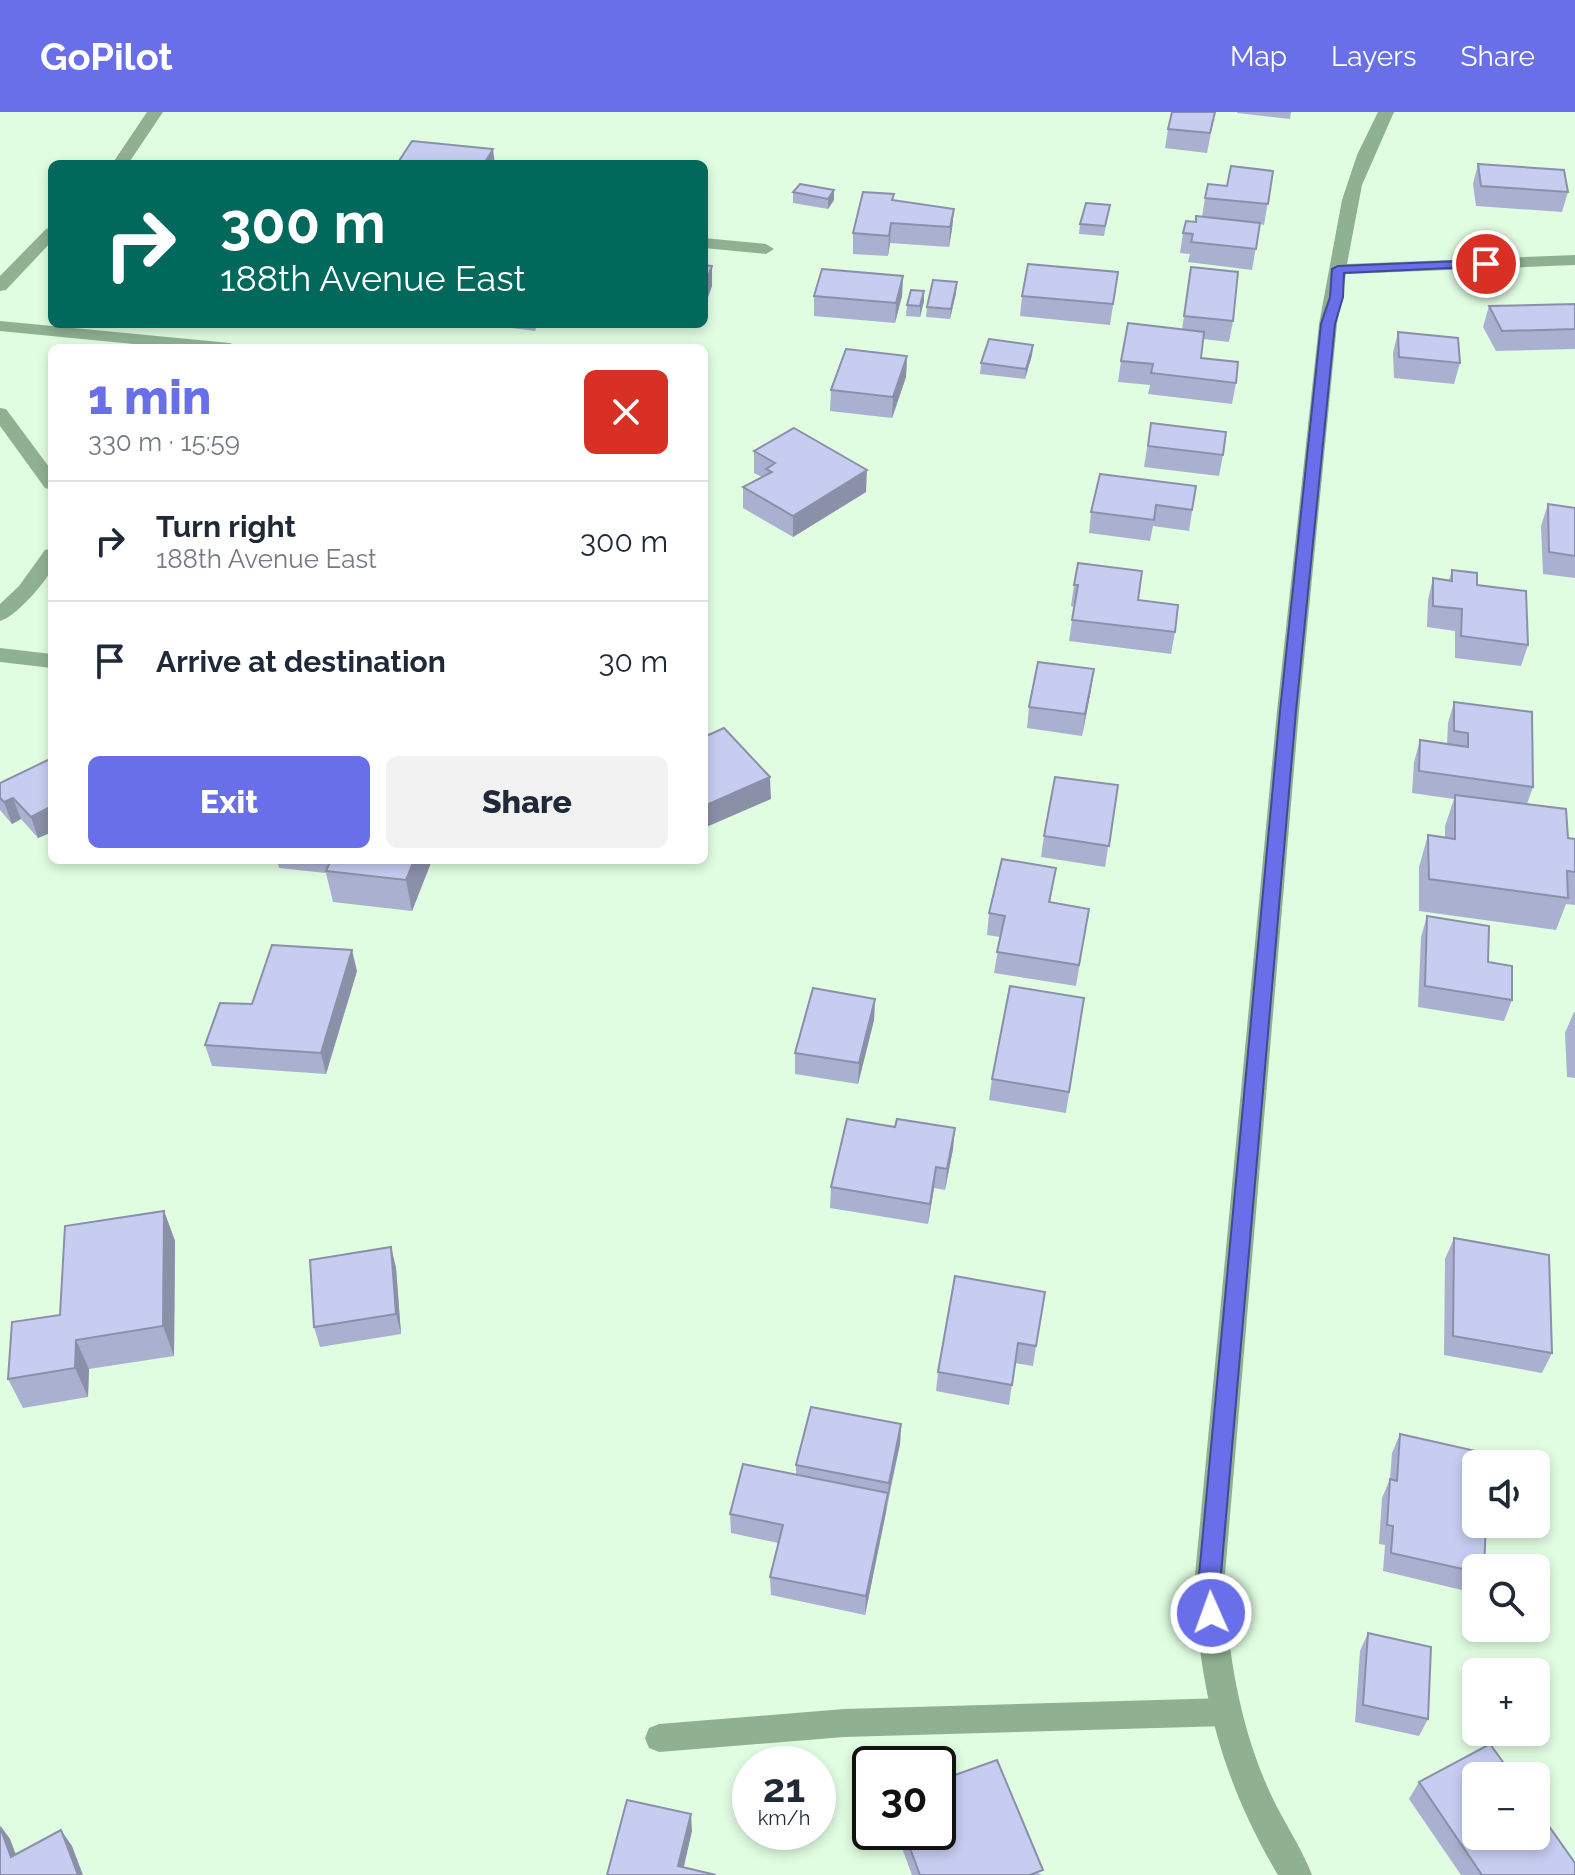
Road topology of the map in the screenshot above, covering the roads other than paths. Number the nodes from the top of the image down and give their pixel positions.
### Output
1 (155, 112) edge
2 (1386, 112) edge
3 (123, 160) edge
4 (48, 236) edge
5 (708, 243) edge
6 (766, 249) dead end
7 (1575, 260) edge
8 (1338, 269) junction
9 (0, 286) edge
10 (0, 326) edge
11 (188, 344) edge
12 (0, 413) edge
13 (48, 479) edge
14 (48, 560) edge
15 (0, 615) edge
16 (0, 655) edge
17 (48, 661) edge
18 (1227, 1712) junction
19 (659, 1738) dead end
20 (1296, 1875) edge

1 - 3 street
2 - 8 street
4 - 9 street
5 - 6 street
7 - 8 street
8 - 18 street
10 - 11 street
12 - 13 street
14 - 15 street
16 - 17 street
18 - 19 lane
18 - 20 street

